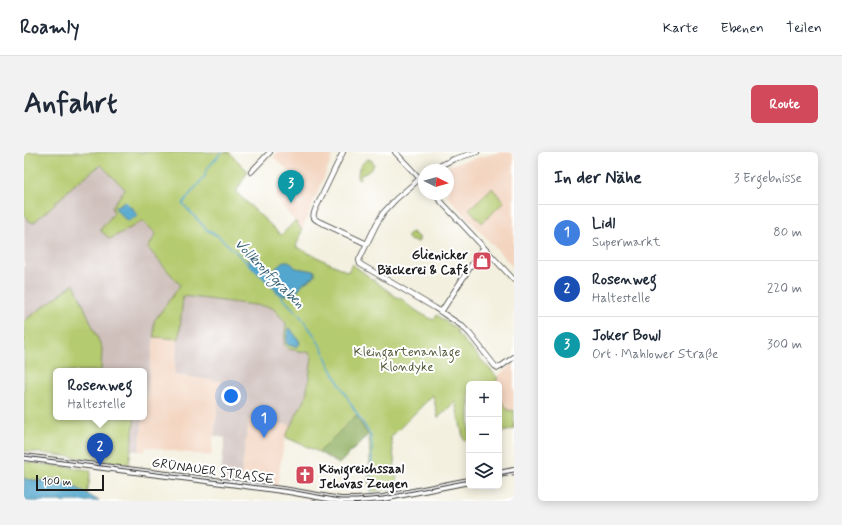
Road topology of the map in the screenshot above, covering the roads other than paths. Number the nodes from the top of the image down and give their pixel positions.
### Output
1 (270, 152) edge
2 (342, 152) edge
3 (395, 152) edge
4 (477, 152) edge
5 (444, 164) edge
6 (251, 172) dead end
7 (418, 173) edge
8 (418, 180) edge
9 (440, 200) edge
10 (367, 244) junction
11 (484, 248) junction
12 (514, 280) edge
13 (441, 312) junction
14 (514, 357) edge
15 (24, 457) edge
16 (514, 471) edge
17 (502, 473) edge
18 (466, 482) edge

1 - 6 street
2 - 10 street
3 - 7 street
4 - 5 street
8 - 10 street
9 - 11 street
10 - 13 street
11 - 12 street
11 - 13 street
13 - 14 street
15 - 18 main road, GRÜNAUER STRASSE
16 - 17 main road

